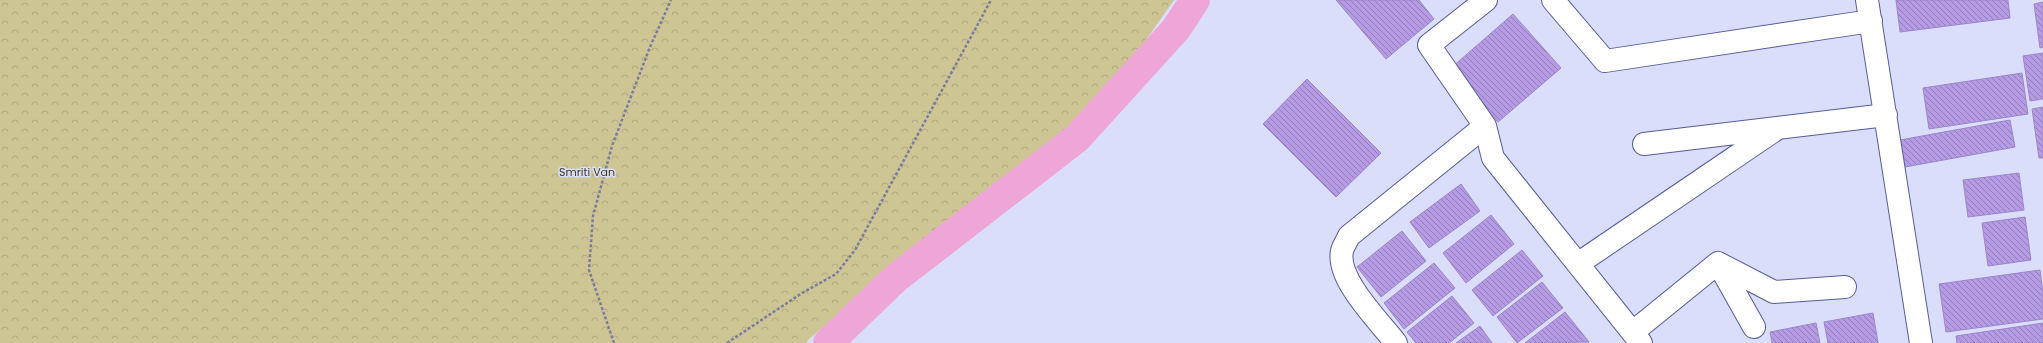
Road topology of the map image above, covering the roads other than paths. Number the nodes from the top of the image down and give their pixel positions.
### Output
1 (1486, 0) edge
2 (1553, 0) edge
3 (1869, 10) edge
4 (1886, 115) junction
5 (1485, 126) junction
6 (1778, 128) junction
7 (1644, 144) dead end
8 (1579, 263) junction
9 (1718, 263) junction
10 (1845, 287) dead end
11 (1754, 327) dead end
12 (1637, 338) edge
13 (1396, 343) edge
14 (1922, 343) edge

1 - 5 street
2 - 3 street
3 - 4 street
4 - 6 street
4 - 14 street
5 - 8 street
5 - 13 street
6 - 7 street
6 - 8 street
8 - 12 street
9 - 10 street
9 - 11 street
9 - 12 street

